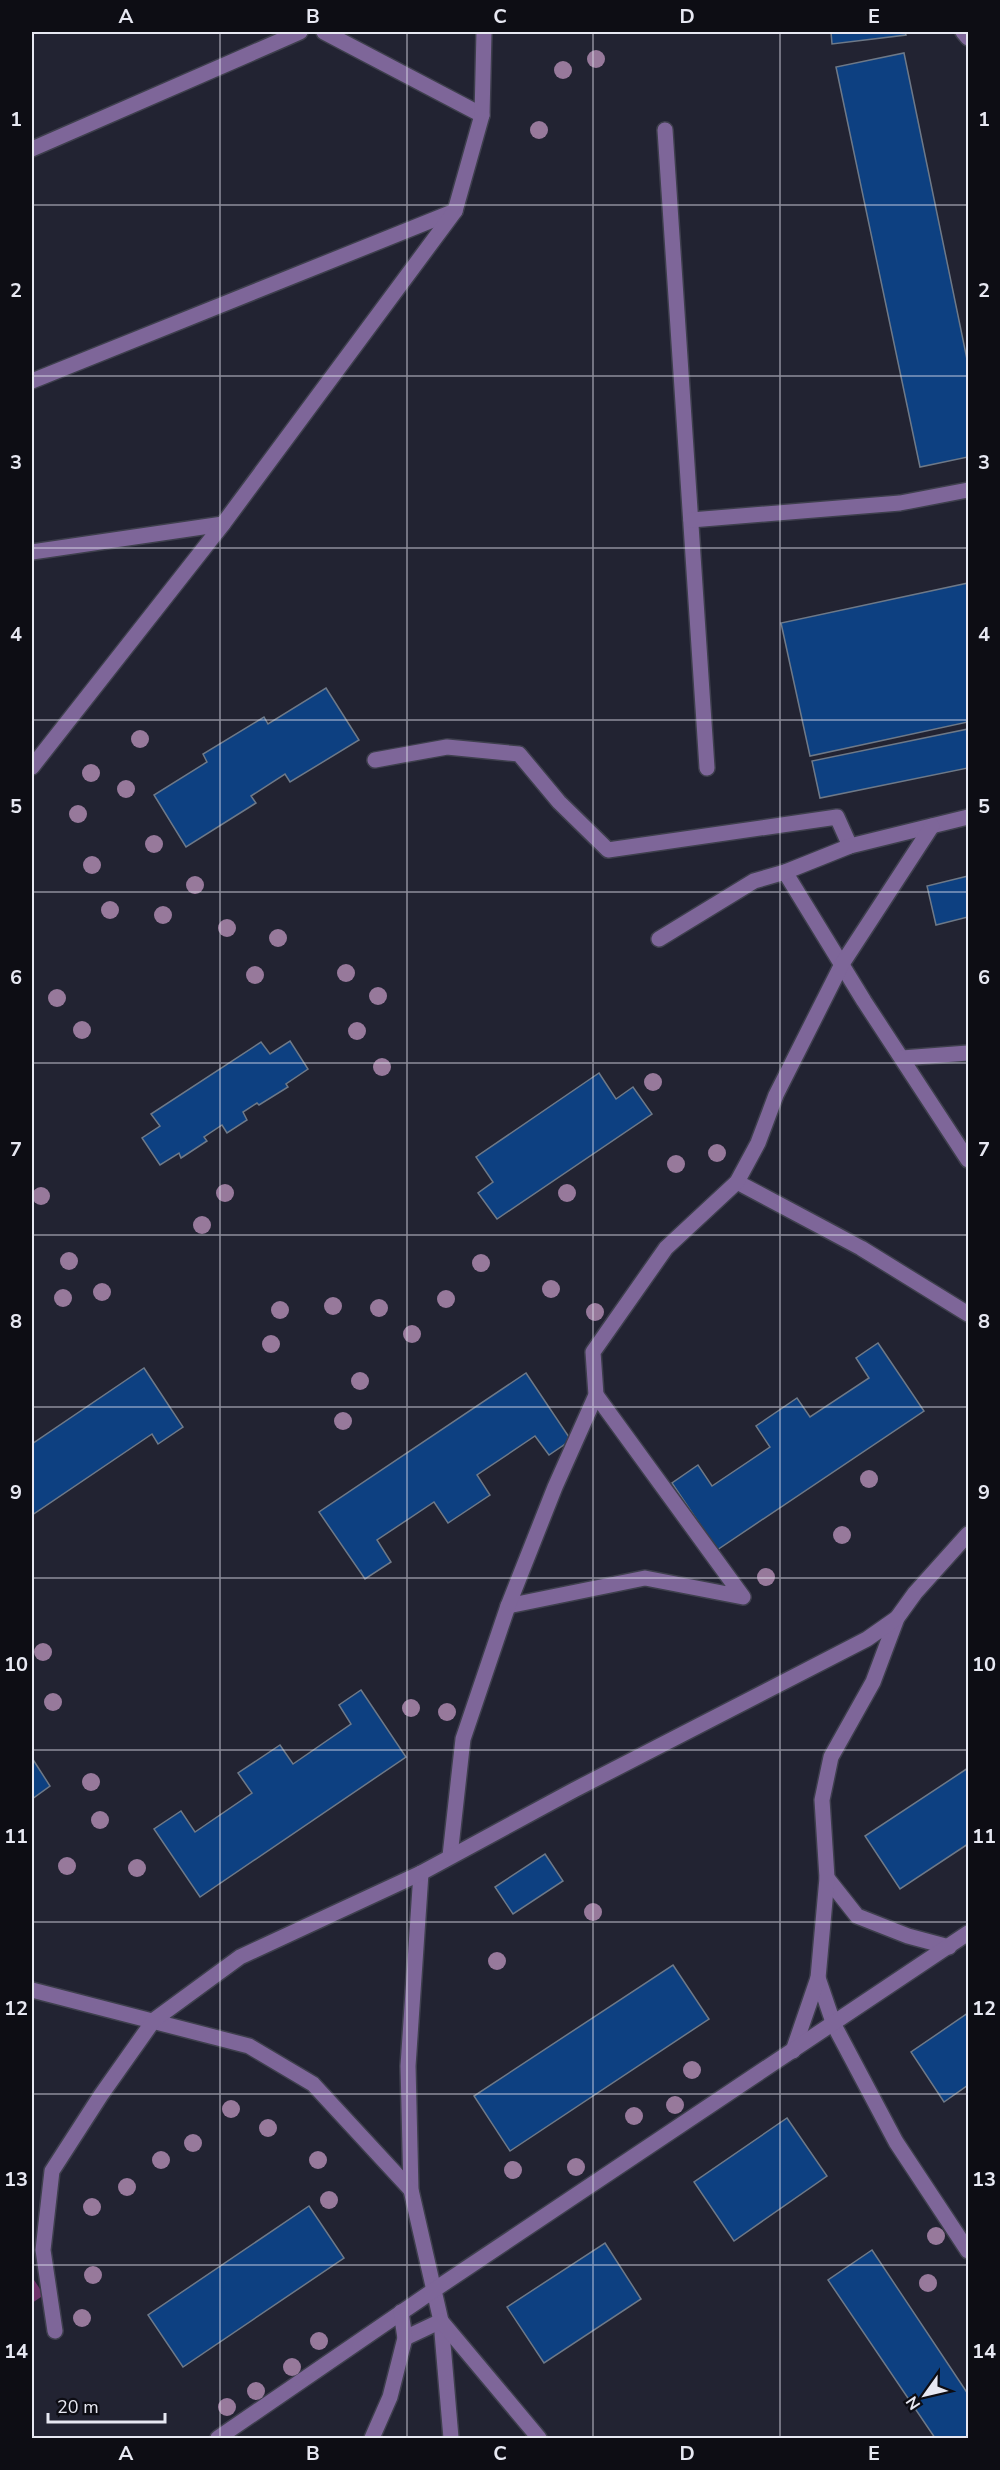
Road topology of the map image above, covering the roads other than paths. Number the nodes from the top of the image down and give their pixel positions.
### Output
1 (300, 32) edge
2 (324, 32) edge
3 (483, 32) edge
4 (963, 32) edge
5 (969, 38) edge
6 (482, 115) junction
7 (665, 130) dead end
8 (32, 149) edge
9 (455, 211) junction
10 (32, 381) edge
11 (969, 490) edge
12 (691, 520) junction
13 (223, 524) junction
14 (32, 552) edge
15 (375, 760) dead end
16 (32, 767) edge
17 (707, 768) dead end
18 (969, 817) edge
19 (932, 826) junction
20 (850, 846) junction
21 (785, 872) junction
22 (659, 939) dead end
23 (842, 964) junction
24 (969, 1053) edge
25 (902, 1058) junction
26 (969, 1160) edge
27 (737, 1182) junction
28 (969, 1314) edge
29 (596, 1395) junction
30 (969, 1534) edge
31 (508, 1606) junction
32 (897, 1617) junction
33 (450, 1856) junction
34 (421, 1873) junction
35 (827, 1878) junction
36 (969, 1933) edge
37 (949, 1947) junction
38 (818, 1978) junction
39 (32, 1990) edge
40 (154, 2020) junction
41 (834, 2025) junction
42 (793, 2051) junction
43 (411, 2190) junction
44 (969, 2251) edge
45 (434, 2290) junction
46 (401, 2312) junction
47 (441, 2321) junction
48 (55, 2331) dead end
49 (405, 2338) junction
50 (218, 2439) edge
51 (372, 2439) edge
52 (451, 2439) edge
53 (539, 2439) edge

1 - 8 street
2 - 6 street
3 - 6 street
4 - 5 street
6 - 9 street
7 - 12 street
9 - 10 street
9 - 13 street
11 - 12 street
12 - 17 street
13 - 14 street
13 - 16 street
15 - 20 street
18 - 19 street
19 - 20 street
19 - 23 street
20 - 21 street
21 - 22 street
21 - 23 street
23 - 25 street
23 - 27 street
24 - 25 street
25 - 26 street
27 - 28 street
27 - 29 street
29 - 31 street
29 - 31 street
30 - 32 street
31 - 33 street
32 - 33 street
32 - 35 street
33 - 34 street
34 - 40 street
34 - 43 street
35 - 37 street
35 - 38 street
36 - 37 street
37 - 41 street
38 - 41 street
38 - 42 street
39 - 40 street
40 - 43 street
40 - 48 street
41 - 42 street
41 - 44 street
42 - 45 street
43 - 45 street
45 - 46 street
45 - 47 street
46 - 49 street
46 - 50 street
47 - 49 street
47 - 52 street
47 - 53 street
49 - 51 street

